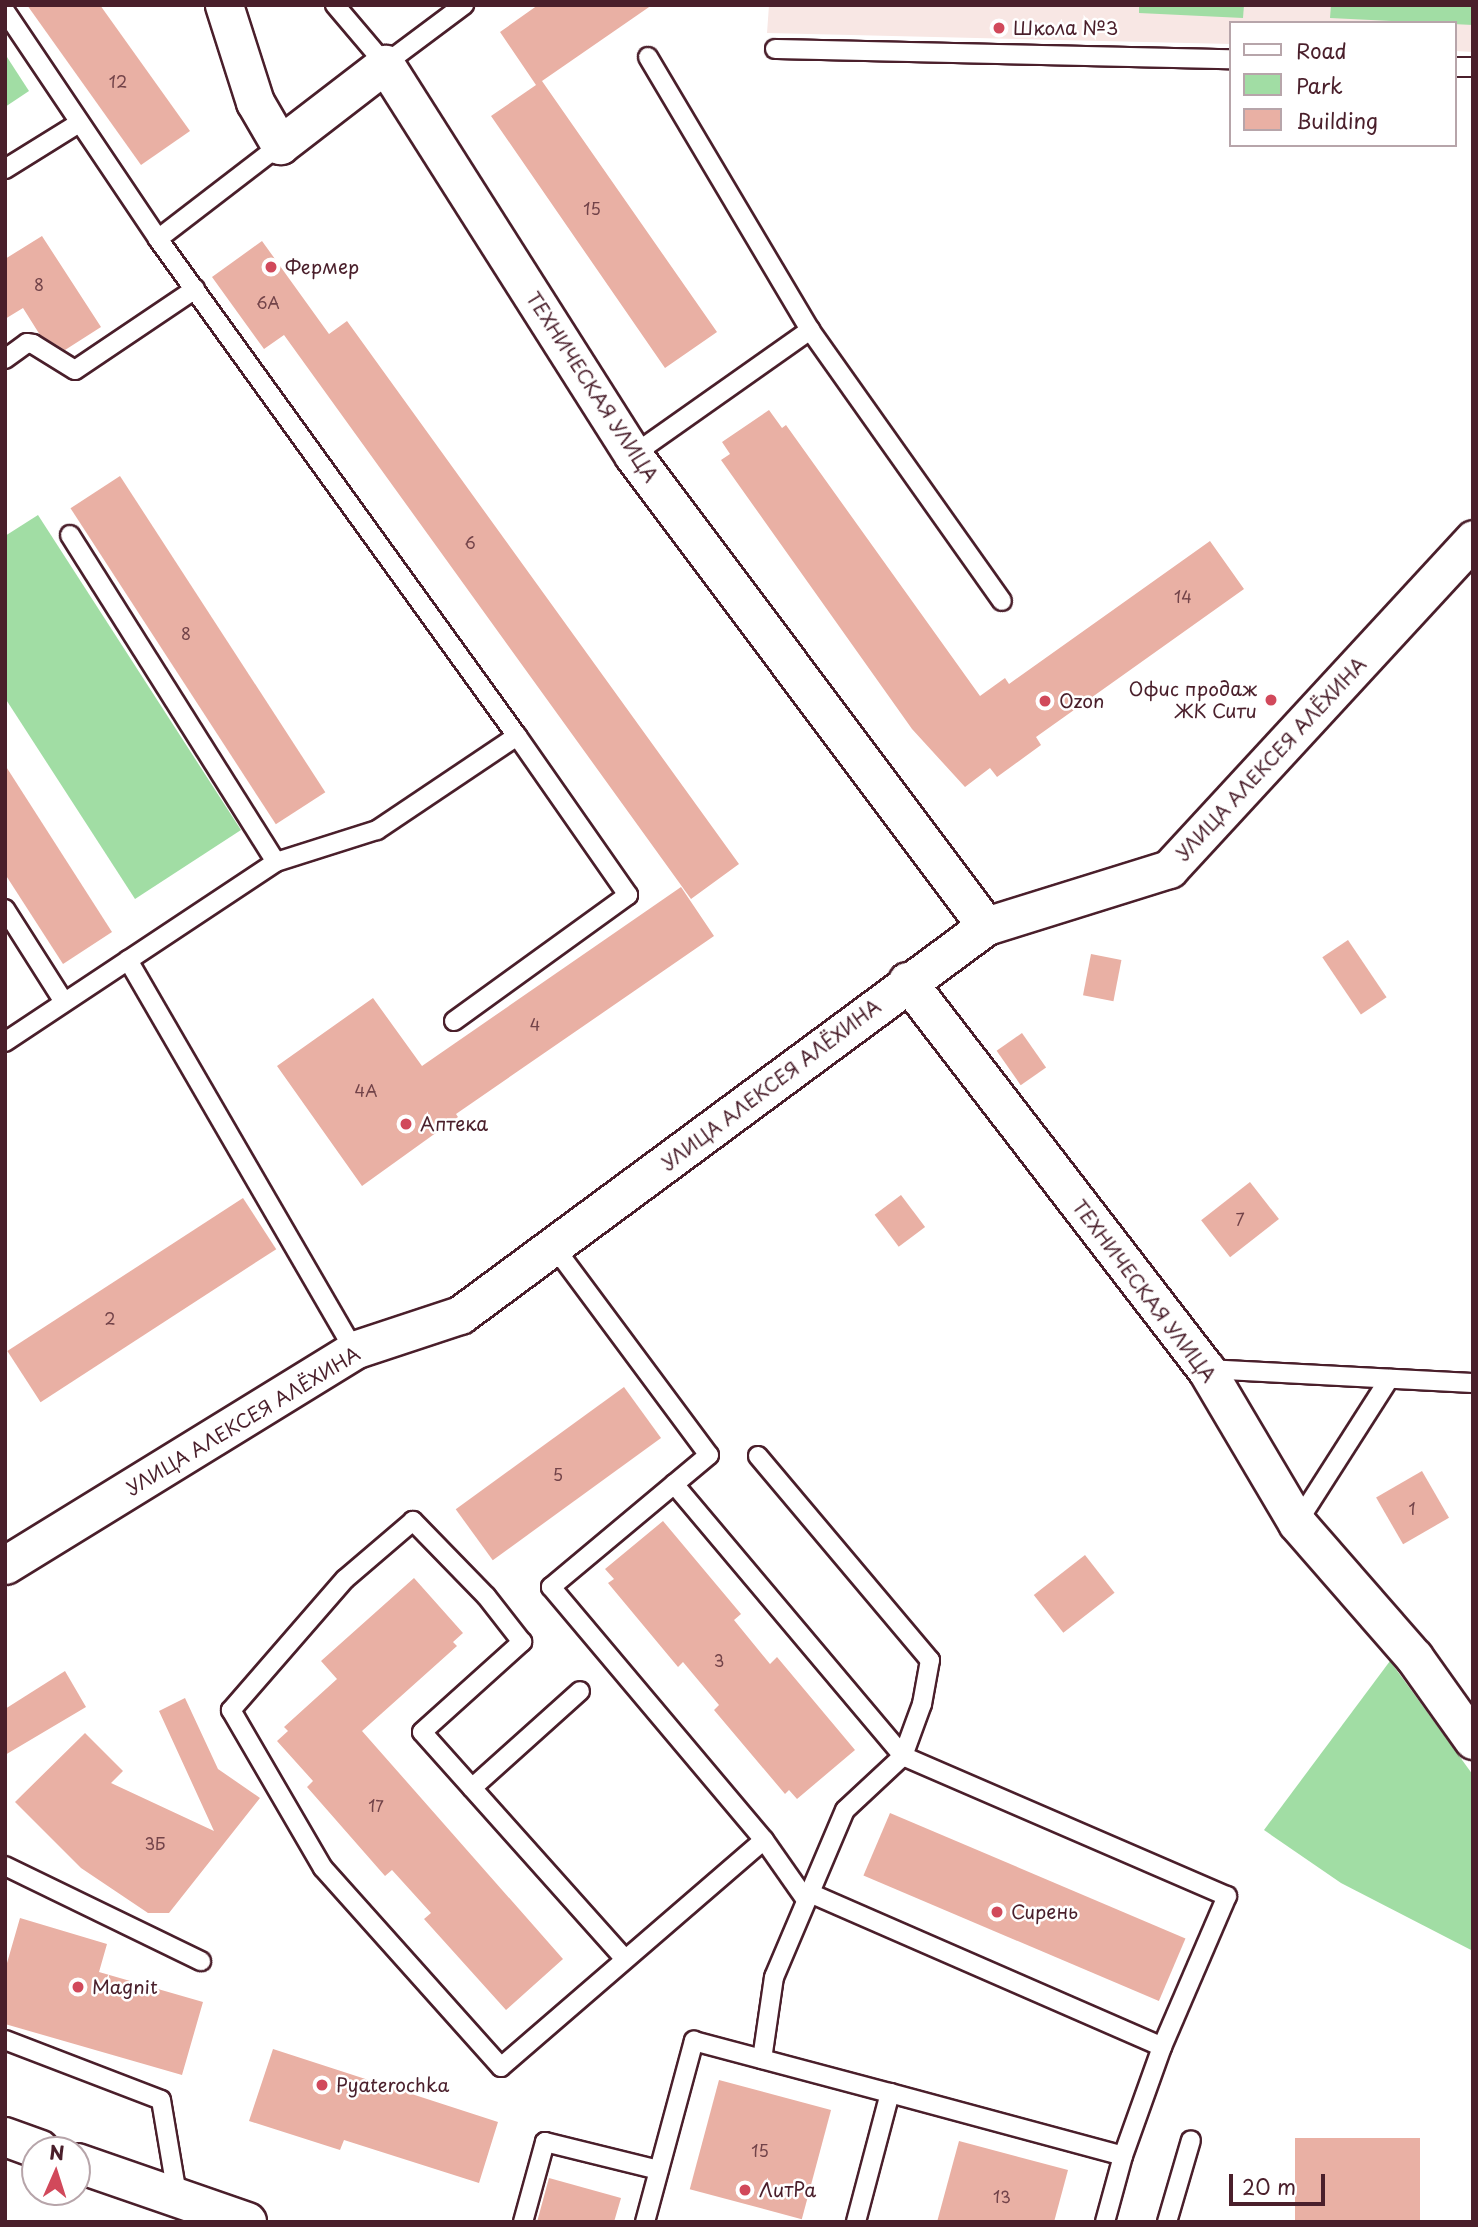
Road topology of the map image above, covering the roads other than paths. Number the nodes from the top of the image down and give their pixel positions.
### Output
1 (224, 5) edge
2 (335, 5) edge
3 (464, 5) edge
4 (5, 11) edge
5 (775, 49) dead end
6 (648, 57) dead end
7 (1230, 60) edge
8 (385, 64) junction
9 (79, 123) junction
10 (280, 145) junction
11 (5, 169) edge
12 (158, 239) junction
13 (195, 289) junction
14 (810, 330) junction
15 (5, 359) edge
16 (633, 455) junction
17 (70, 535) dead end
18 (1473, 539) edge
19 (1002, 601) dead end
20 (517, 736) junction
21 (275, 862) junction
22 (5, 909) edge
23 (986, 926) junction
24 (128, 960) junction
25 (907, 981) junction
26 (64, 1002) junction
27 (454, 1021) dead end
28 (5, 1042) edge
29 (555, 1248) junction
30 (354, 1350) junction
31 (1206, 1369) junction
32 (1389, 1379) junction
33 (1473, 1383) edge
34 (758, 1456) dead end
35 (674, 1484) junction
36 (1297, 1523) junction
37 (5, 1565) edge
38 (580, 1691) dead end
39 (1473, 1740) edge
40 (903, 1756) junction
41 (472, 1788) junction
42 (764, 1840) junction
43 (5, 1866) edge
44 (808, 1896) junction
45 (624, 1958) junction
46 (201, 1961) dead end
47 (5, 2040) edge
48 (1162, 2047) junction
49 (762, 2059) junction
50 (890, 2093) junction
51 (1191, 2140) dead end
52 (1123, 2156) junction
53 (91, 2168) edge
54 (659, 2170) junction
55 (178, 2200) junction
56 (247, 2222) edge
57 (523, 2222) edge
58 (645, 2222) edge
59 (856, 2222) edge
60 (1105, 2222) edge
61 (1167, 2222) edge

1 - 10 street
2 - 8 lane
3 - 8 lane
4 - 9 lane
5 - 7 lane
6 - 14 lane
8 - 10 street
8 - 16 street, ТЕХНИЧЕСКАЯ УЛИЦА
9 - 11 lane
9 - 12 lane
10 - 12 lane
12 - 13 lane
13 - 15 lane
13 - 20 lane
14 - 16 lane
14 - 19 lane
16 - 23 street, ТЕХНИЧЕСКАЯ УЛИЦА
17 - 21 lane
18 - 23 street, УЛИЦА АЛЕКСЕЯ АЛЁХИНА
20 - 21 lane
20 - 27 lane
21 - 24 lane
22 - 26 lane
23 - 25 street, УЛИЦА АЛЕКСЕЯ АЛЁХИНА
24 - 26 lane
24 - 30 lane
25 - 29 street, УЛИЦА АЛЕКСЕЯ АЛЁХИНА
25 - 31 street, ТЕХНИЧЕСКАЯ УЛИЦА
26 - 28 lane
29 - 30 street, УЛИЦА АЛЕКСЕЯ АЛЁХИНА
29 - 35 lane
30 - 37 street, УЛИЦА АЛЕКСЕЯ АЛЁХИНА
31 - 32 lane
31 - 36 street, ТЕХНИЧЕСКАЯ УЛИЦА
32 - 33 lane
32 - 36 lane
34 - 40 lane
35 - 40 lane
35 - 42 lane
36 - 39 street, ТЕХНИЧЕСКАЯ УЛИЦА
38 - 41 lane
40 - 44 lane
40 - 48 lane
41 - 45 lane
41 - 45 lane
42 - 44 lane
42 - 45 lane
43 - 46 lane
44 - 48 lane
44 - 49 lane
47 - 55 lane
48 - 52 lane
49 - 50 lane
49 - 54 lane
50 - 52 lane
50 - 59 lane
51 - 61 lane
52 - 60 lane
53 - 55 street
54 - 57 lane
54 - 58 lane
55 - 56 street

